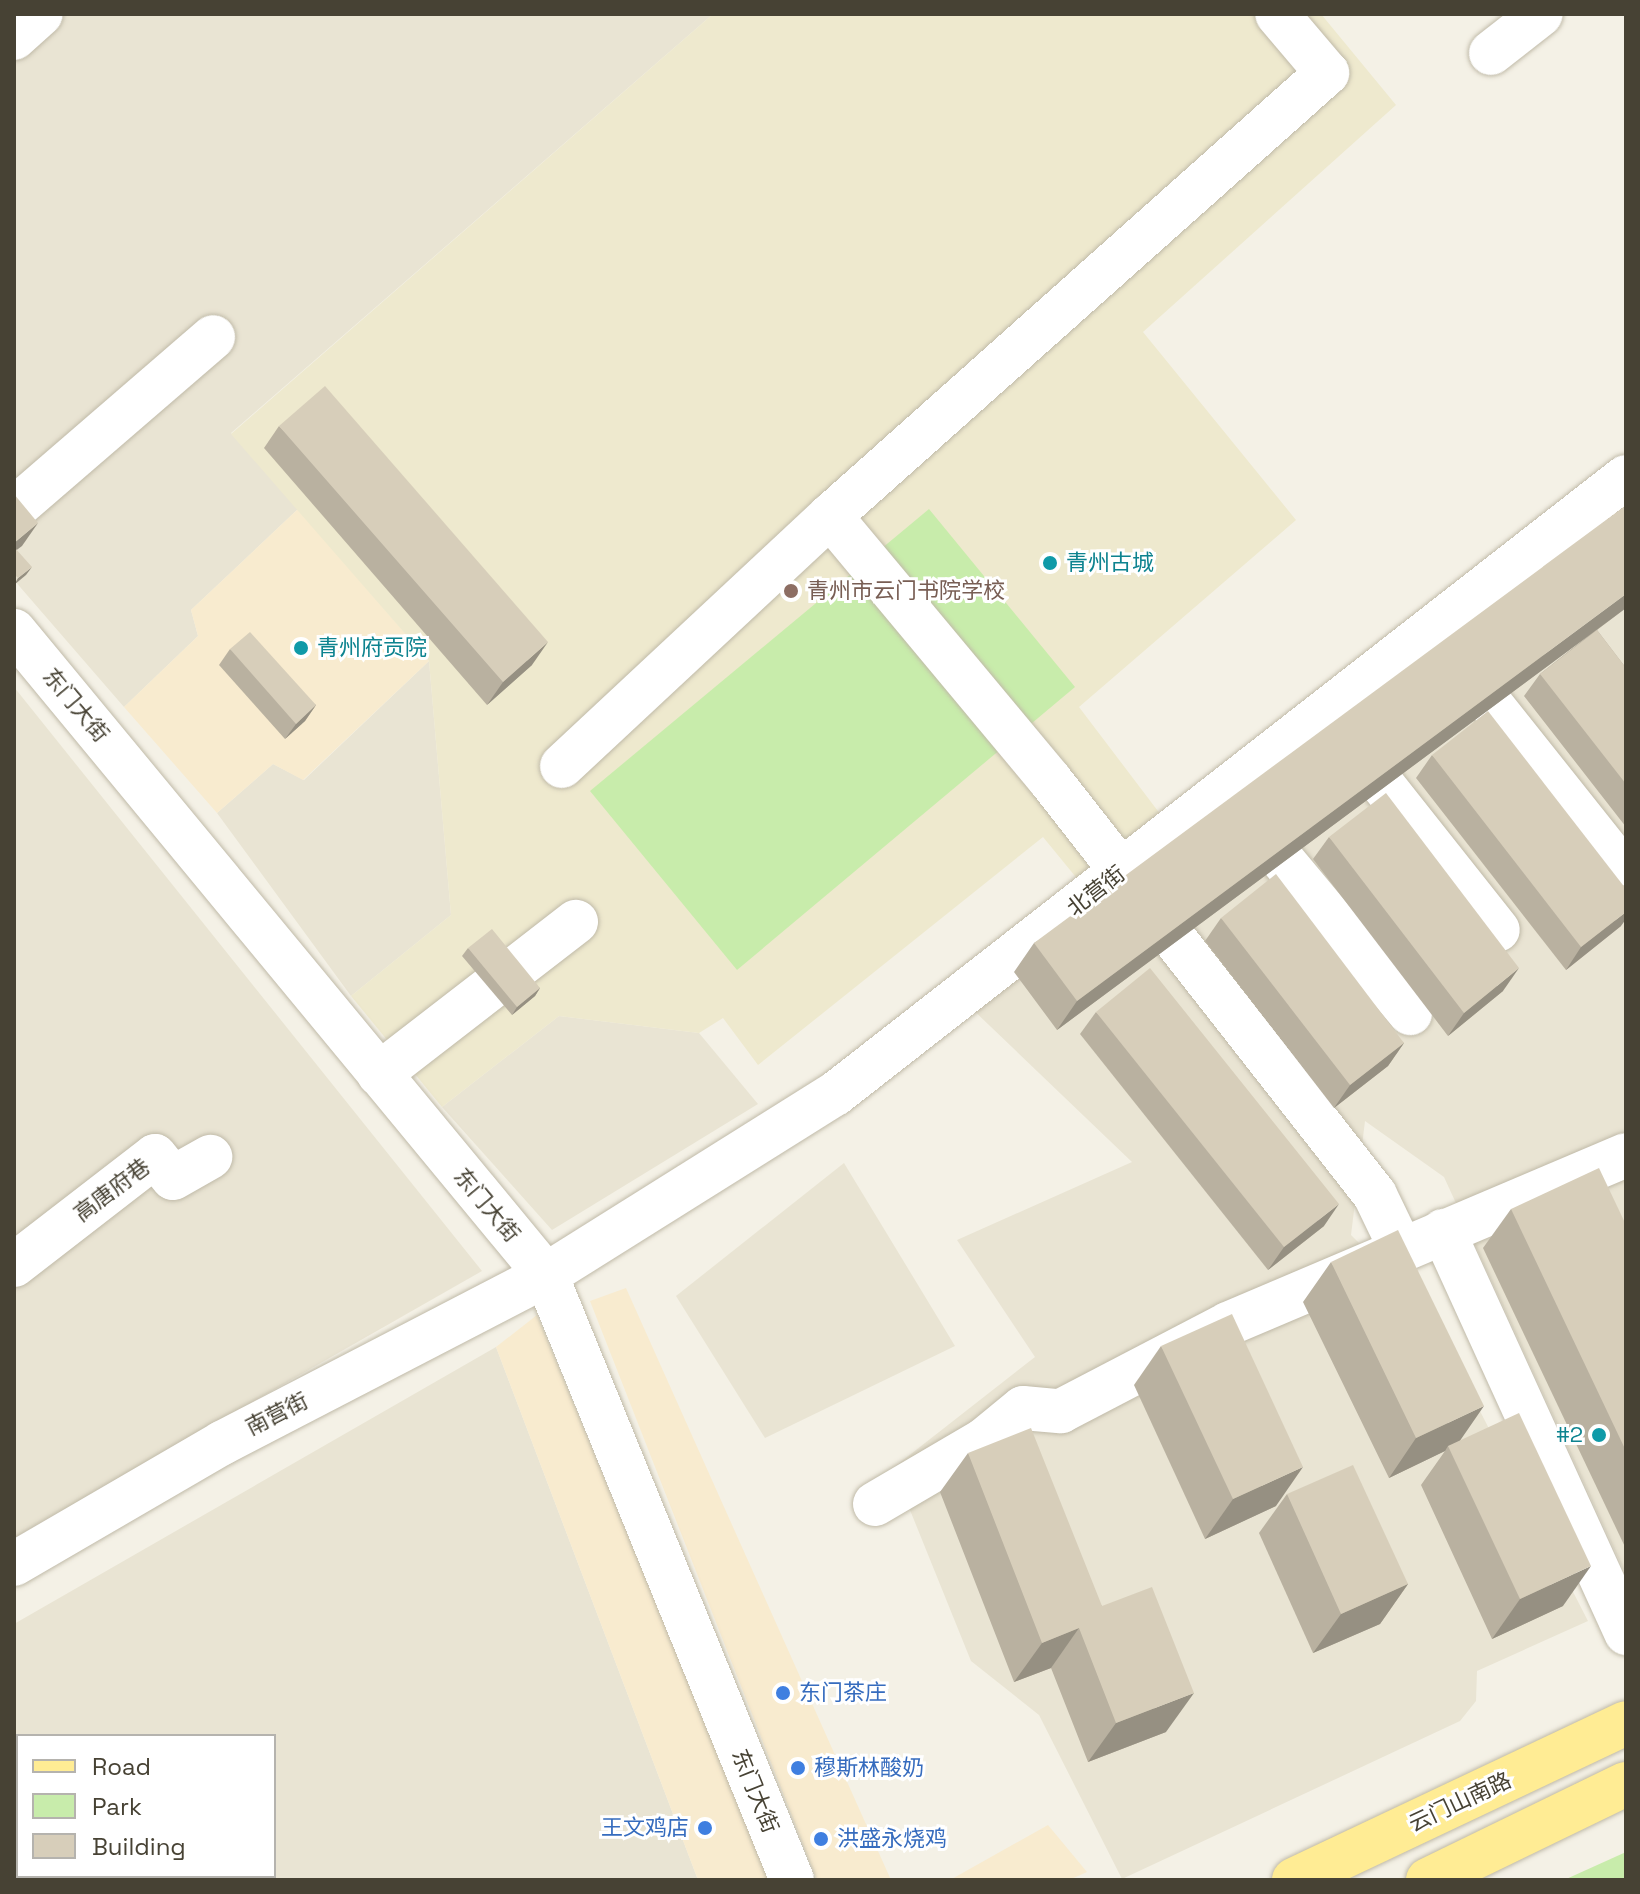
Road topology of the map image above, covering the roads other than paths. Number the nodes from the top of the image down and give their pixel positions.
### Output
1 (41, 14) edge
2 (1277, 14) edge
3 (1541, 14) edge
4 (14, 38) edge
5 (1491, 53) dead end
6 (213, 337) dead end
7 (1626, 477) edge
8 (14, 509) edge
9 (830, 516) junction
10 (1526, 555) junction
11 (1556, 592) edge
12 (1431, 629) junction
13 (14, 631) edge
14 (1325, 712) junction
15 (562, 766) dead end
16 (1225, 791) junction
17 (1618, 864) dead end
18 (1121, 871) junction
19 (576, 922) dead end
20 (1498, 930) dead end
21 (1410, 1013) dead end
22 (379, 1074) junction
23 (1626, 1155) edge
24 (210, 1157) dead end
25 (1443, 1231) junction
26 (1401, 1249) junction
27 (14, 1265) edge
28 (546, 1275) junction
29 (875, 1504) dead end
30 (14, 1564) edge
31 (1626, 1633) edge
32 (1626, 1723) edge
33 (1626, 1784) edge
34 (792, 1880) edge
35 (1294, 1880) edge
36 (1428, 1880) edge

1 - 4 street
2 - 9 street
3 - 5 street
6 - 8 street
7 - 10 street, 北营街
9 - 15 street
9 - 18 street
10 - 11 street
10 - 12 street, 北营街
12 - 14 street, 北营街
12 - 17 street
13 - 22 street, 东门大街
14 - 16 street, 北营街
14 - 20 street
16 - 18 street, 北营街
16 - 21 street
18 - 26 street
18 - 28 street, 北营街
19 - 22 street
22 - 28 street, 东门大街
23 - 25 street
24 - 27 street, 高唐府巷
25 - 26 street
25 - 31 street
26 - 29 street
28 - 30 street, 南营街
28 - 34 street, 东门大街
32 - 35 main road, 云门山南路
33 - 36 main road

